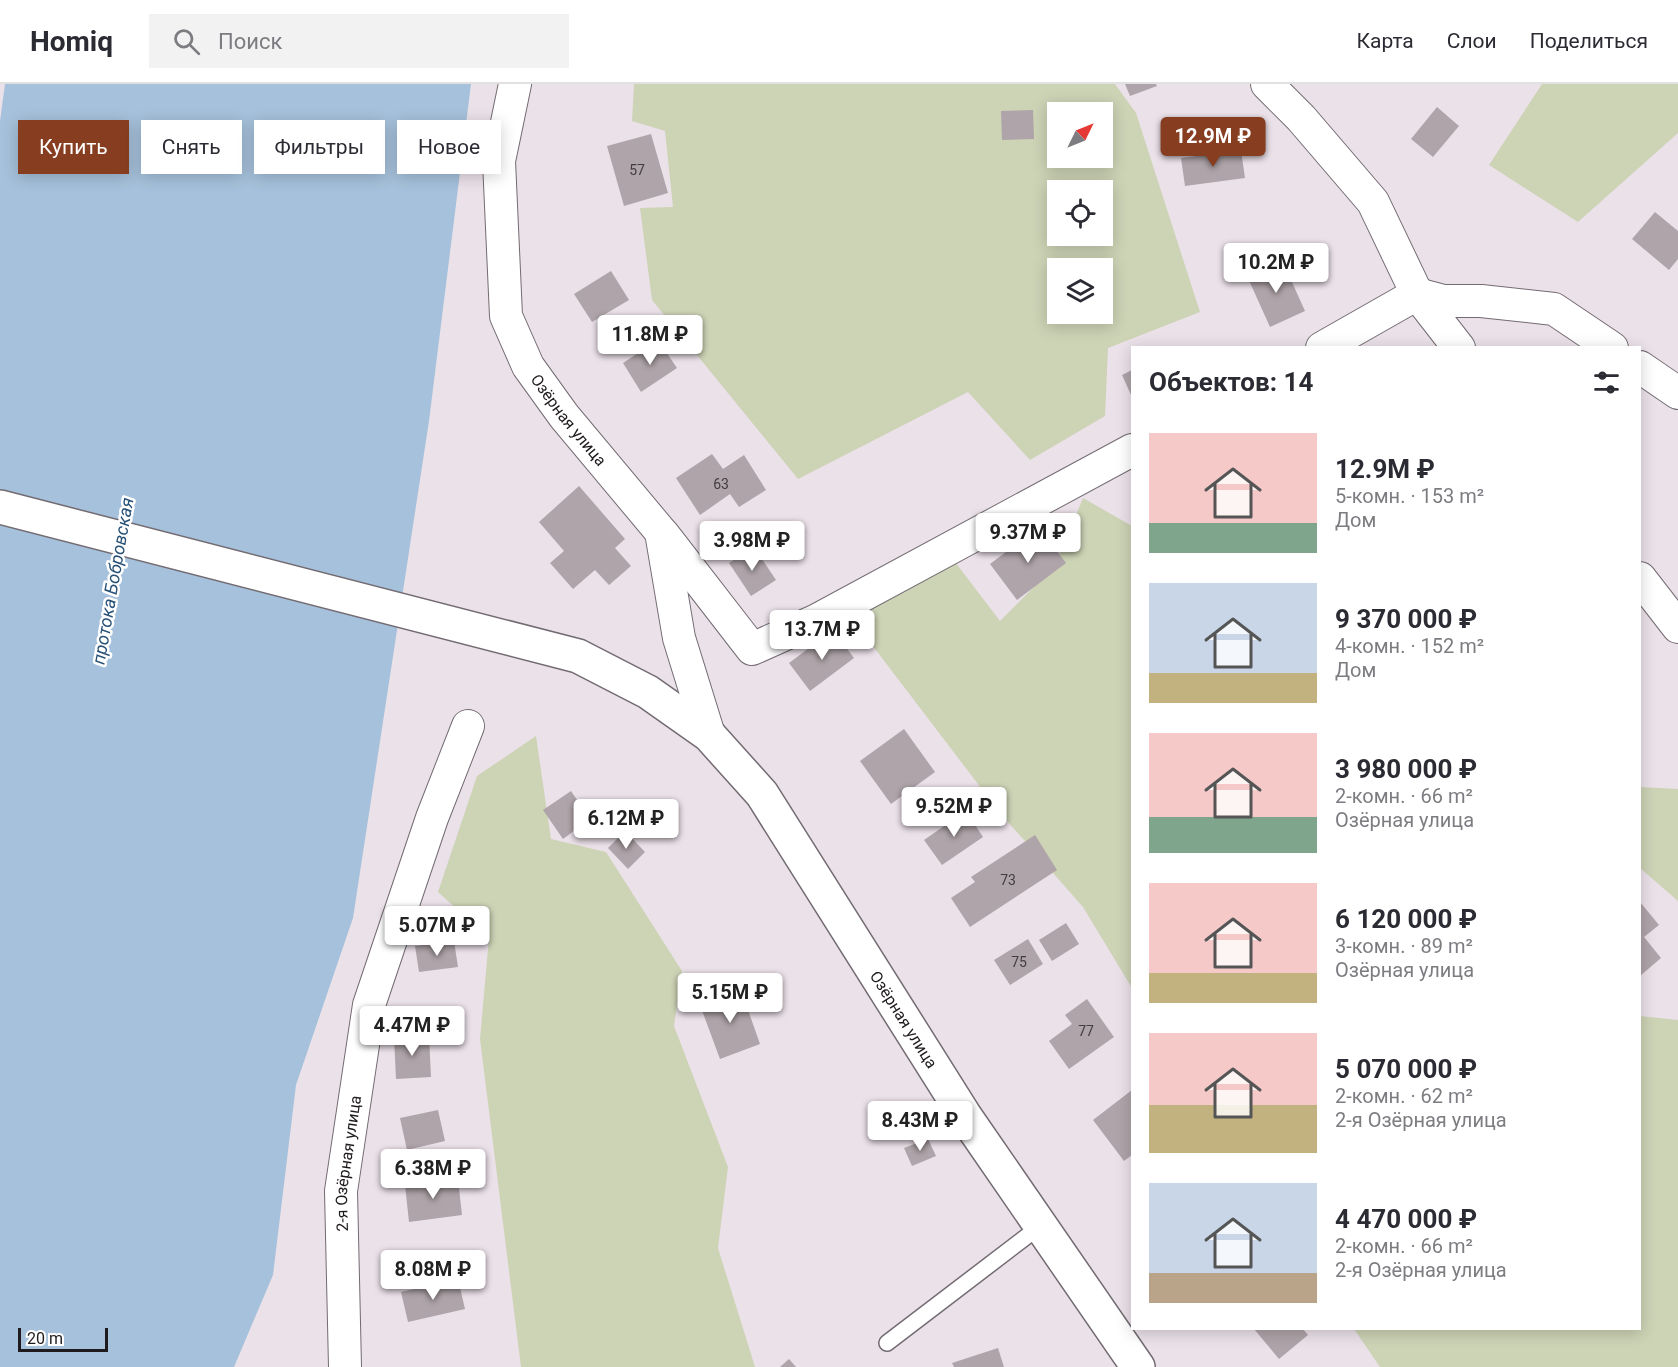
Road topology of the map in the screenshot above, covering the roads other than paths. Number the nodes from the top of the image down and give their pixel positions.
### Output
1 (515, 84) edge
2 (1267, 84) edge
3 (1417, 294) junction
4 (1326, 346) edge
5 (1457, 346) edge
6 (1609, 346) edge
7 (1641, 368) edge
8 (1678, 393) edge
9 (1131, 451) edge
10 (0, 507) edge
11 (661, 532) junction
12 (1641, 579) edge
13 (1678, 627) edge
14 (468, 726) dead end
15 (709, 735) junction
16 (1039, 1227) junction
17 (887, 1343) dead end
18 (345, 1367) edge
19 (1138, 1367) edge

1 - 11 street, Озёрная улица
2 - 3 street
3 - 4 street
3 - 5 street
3 - 6 street
7 - 8 street
9 - 11 street
10 - 15 street, Озёрная улица
11 - 15 street, Озёрная улица
12 - 13 street
14 - 18 street, 2-я Озёрная улица
15 - 16 street, Озёрная улица
16 - 17 lane
16 - 19 street, Озёрная улица

